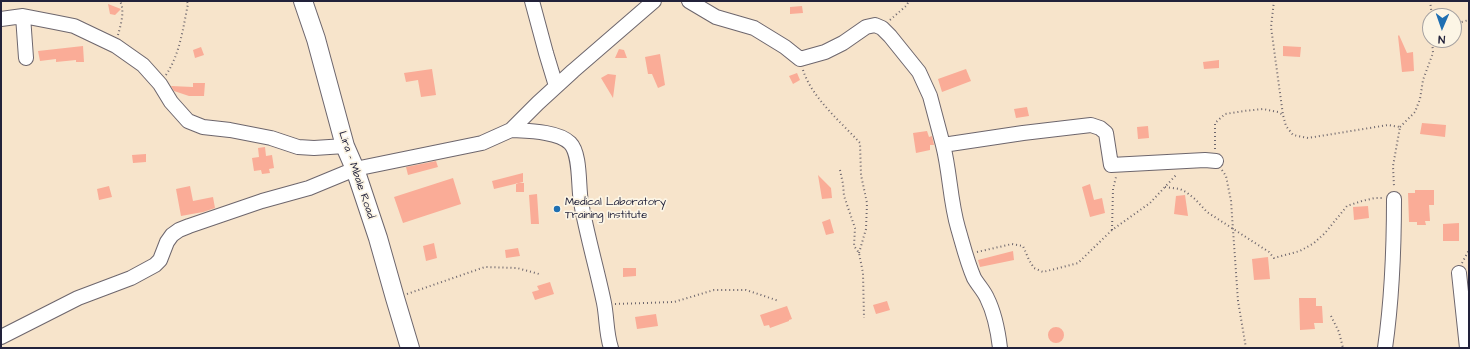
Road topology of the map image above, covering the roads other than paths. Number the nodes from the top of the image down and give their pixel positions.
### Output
1 (303, 1) edge
2 (532, 1) edge
3 (654, 1) edge
4 (688, 1) edge
5 (24, 16) junction
6 (1, 19) edge
7 (26, 58) dead end
8 (556, 86) junction
9 (511, 130) junction
10 (943, 145) junction
11 (345, 146) junction
12 (1216, 161) road end
13 (355, 169) junction
14 (1394, 199) road end
15 (1459, 273) dead end
16 (1, 337) edge
17 (410, 348) edge
18 (611, 348) edge
19 (1000, 348) edge
20 (1385, 348) edge
21 (1467, 348) edge

1 - 11 main road, Lira - Mbale Road
2 - 8 street
3 - 8 street
4 - 10 street
5 - 6 street
5 - 7 street
5 - 11 street
8 - 9 street
9 - 13 street
9 - 18 street
10 - 12 street
10 - 19 street
11 - 13 main road, Lira - Mbale Road
13 - 16 street
13 - 17 main road, Lira - Mbale Road
14 - 20 street
15 - 21 street

